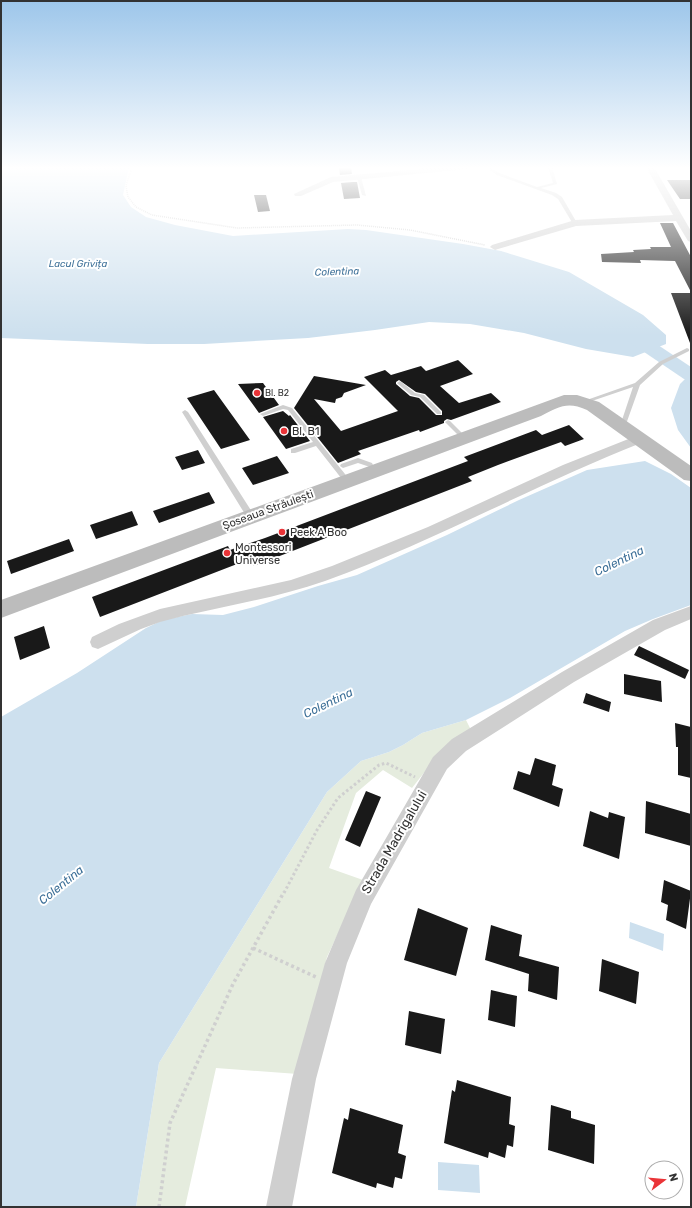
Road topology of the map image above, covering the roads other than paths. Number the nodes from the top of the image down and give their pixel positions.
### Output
1 (574, 223) edge
2 (681, 223) edge
3 (691, 239) edge
4 (495, 247) road end
5 (690, 350) edge
6 (400, 383) dead end
7 (637, 384) junction
8 (584, 402) junction
9 (185, 412) dead end
10 (438, 412) dead end
11 (535, 412) junction
12 (263, 414) dead end
13 (448, 422) dead end
14 (623, 426) junction
15 (464, 438) junction
16 (636, 440) junction
17 (317, 443) junction
18 (293, 451) dead end
19 (663, 455) junction
20 (370, 465) dead end
21 (345, 474) junction
22 (691, 474) edge
23 (251, 517) junction
24 (1, 609) edge
25 (691, 612) edge
26 (98, 642) dead end
27 (279, 1207) edge

1 - 4 street
2 - 3 street
5 - 7 lane
6 - 10 lane
7 - 8 lane
7 - 14 lane
8 - 11 street
8 - 14 street
9 - 23 lane
11 - 15 street, Șoseaua Străulești
11 - 16 street
12 - 17 lane
13 - 15 lane
14 - 19 street
15 - 21 street, Șoseaua Străulești
16 - 19 street
16 - 26 street
17 - 18 lane
17 - 21 lane
19 - 22 street
20 - 21 lane
21 - 23 street, Șoseaua Străulești
23 - 24 street, Șoseaua Străulești
25 - 27 street, Strada Madrigalului

